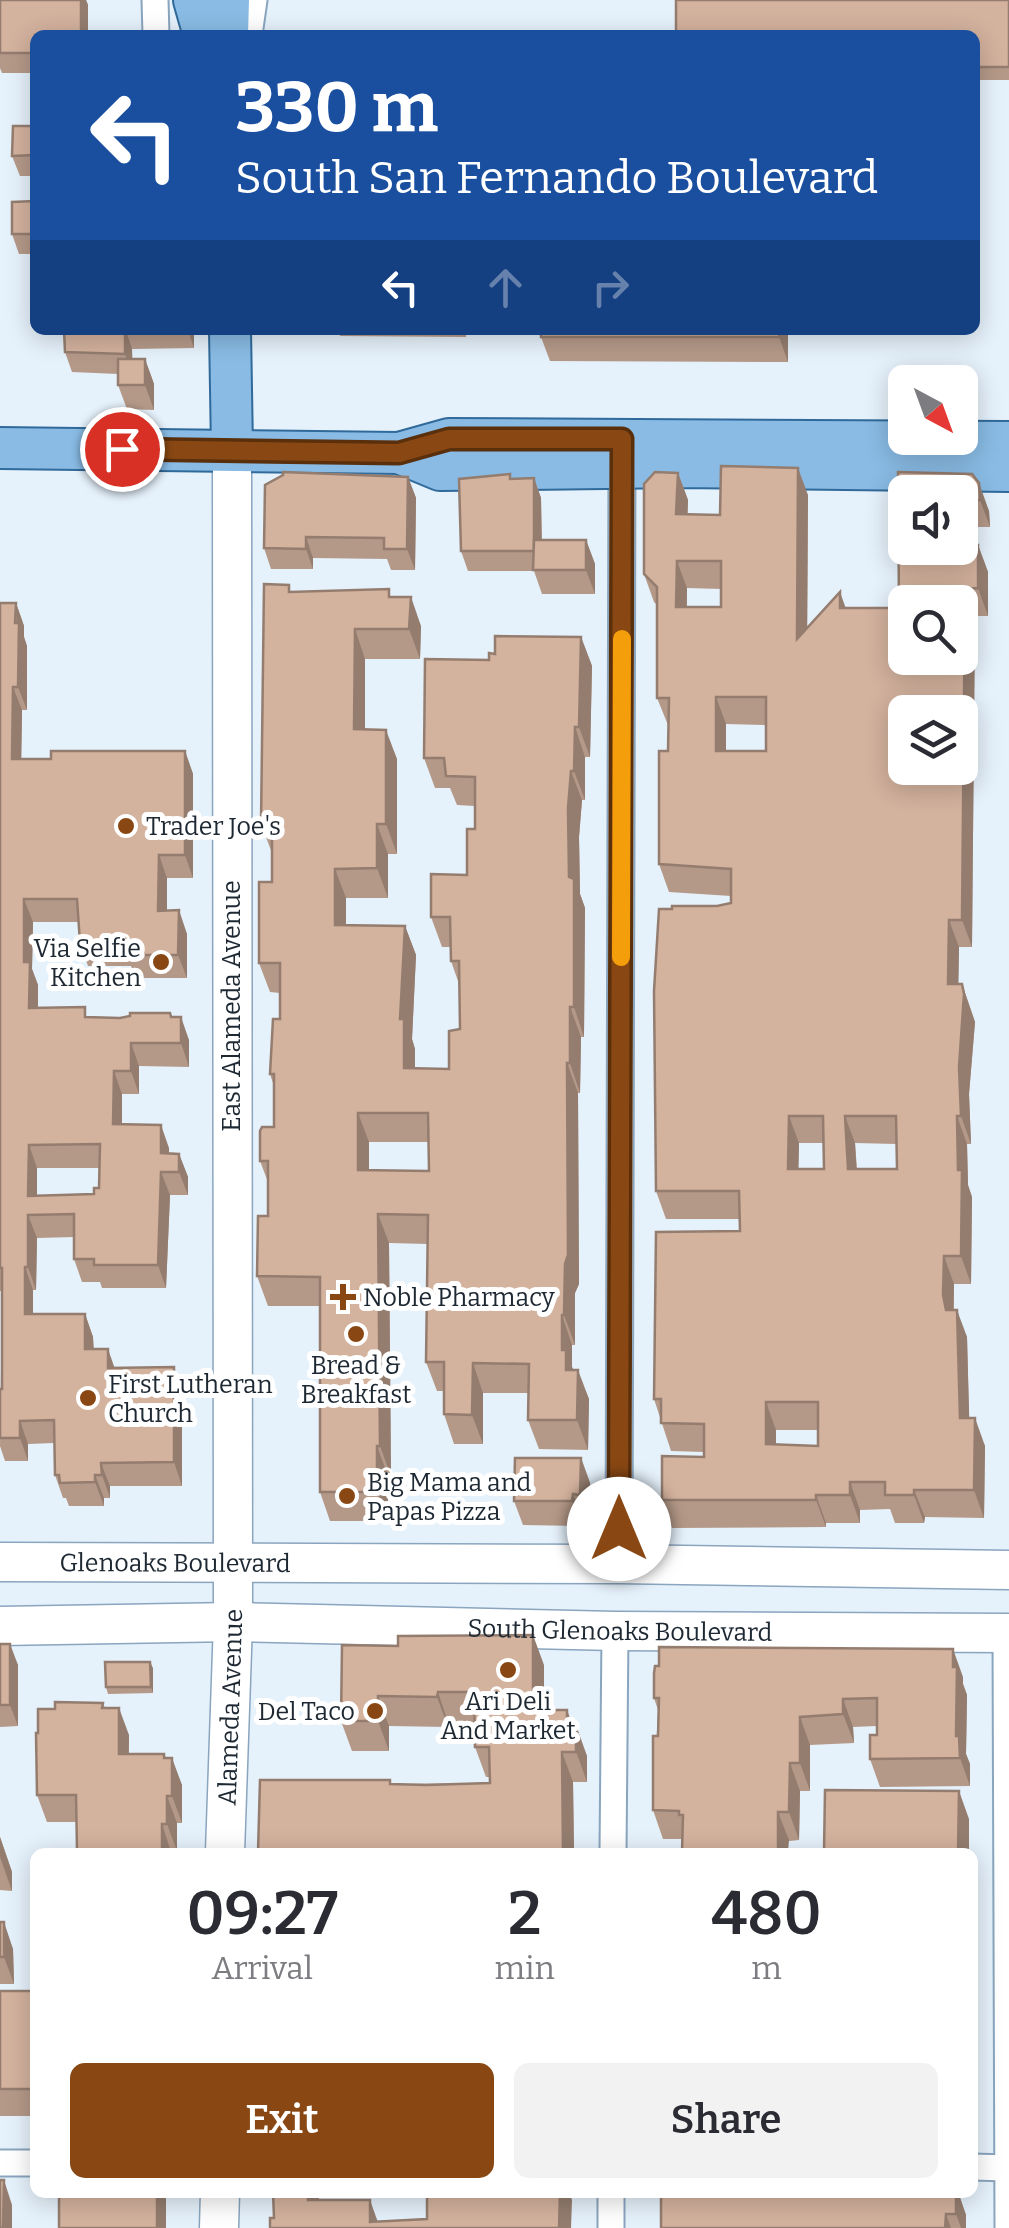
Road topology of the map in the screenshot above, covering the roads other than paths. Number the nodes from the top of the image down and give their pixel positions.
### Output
1 (155, 0) edge
2 (254, 0) edge
3 (201, 9) edge
4 (156, 30) edge
5 (223, 30) edge
6 (250, 30) edge
7 (230, 335) edge
8 (1009, 442) edge
9 (0, 448) edge
10 (232, 449) junction
11 (622, 454) junction
12 (1009, 470) edge
13 (0, 1562) edge
14 (231, 1562) junction
15 (619, 1564) junction
16 (1009, 1570) edge
17 (233, 1622) junction
18 (0, 1626) edge
19 (615, 1632) junction
20 (1008, 1633) edge
21 (225, 1848) edge
22 (613, 1848) edge
23 (0, 2163) edge
24 (30, 2163) edge
25 (978, 2168) edge
26 (1009, 2168) edge
27 (220, 2198) edge
28 (611, 2198) edge
29 (220, 2228) edge
30 (611, 2228) edge
31 (1008, 2228) edge

1 - 4 street
2 - 6 street
3 - 5 main road
7 - 10 main road, East Alameda Avenue
8 - 11 main road
9 - 10 main road
10 - 11 main road
10 - 14 main road, East Alameda Avenue
11 - 12 main road
11 - 15 street
13 - 14 main road, Glenoaks Boulevard
14 - 15 main road, Glenoaks Boulevard
14 - 17 main road, Alameda Avenue
15 - 16 main road
17 - 18 main road
17 - 19 main road, South Glenoaks Boulevard
17 - 21 main road, Alameda Avenue
19 - 20 main road, South Glenoaks Boulevard
19 - 22 street
20 - 26 street
23 - 24 street
25 - 26 street
26 - 31 street
27 - 29 main road
28 - 30 street

